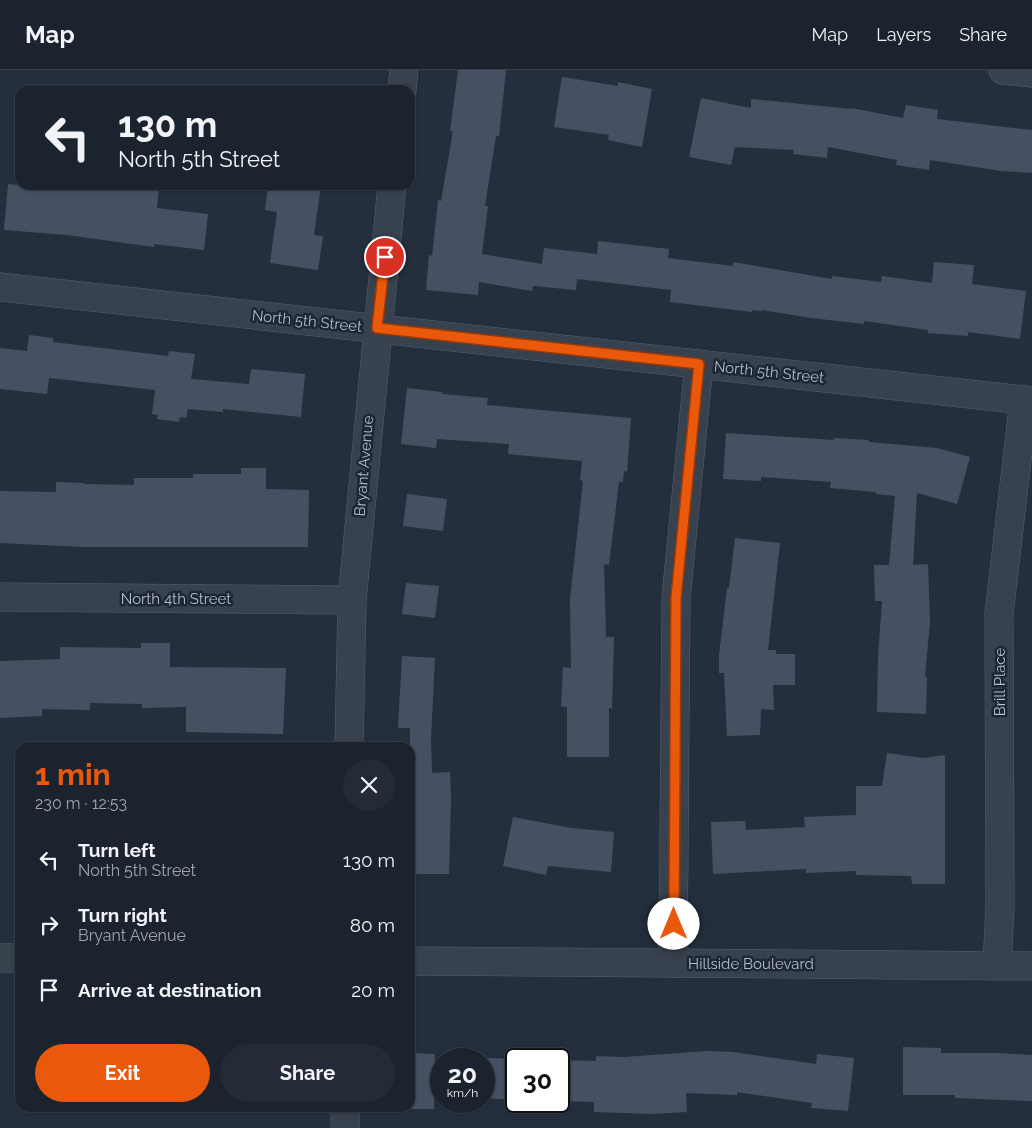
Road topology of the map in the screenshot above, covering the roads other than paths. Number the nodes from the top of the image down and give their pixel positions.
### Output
1 (404, 70) edge
2 (1003, 70) edge
3 (1032, 73) edge
4 (402, 85) edge
5 (391, 190) edge
6 (0, 287) edge
7 (377, 328) junction
8 (699, 364) junction
9 (1028, 400) edge
10 (0, 597) edge
11 (352, 600) junction
12 (349, 742) edge
13 (0, 958) edge
14 (15, 958) edge
15 (415, 961) edge
16 (673, 963) junction
17 (996, 965) junction
18 (1032, 966) edge
19 (345, 1112) edge
20 (345, 1128) edge

1 - 4 street
2 - 3 street
5 - 7 street, Bryant Avenue
6 - 7 street, North 5th Street
7 - 8 street, North 5th Street
7 - 11 street, Bryant Avenue
8 - 9 street, North 5th Street
8 - 16 street
9 - 17 street, Brill Place
10 - 11 street, North 4th Street
11 - 12 street, Bryant Avenue
13 - 14 street
15 - 16 street, Hillside Boulevard
16 - 17 street, Hillside Boulevard
17 - 18 street, Hillside Boulevard
19 - 20 street

